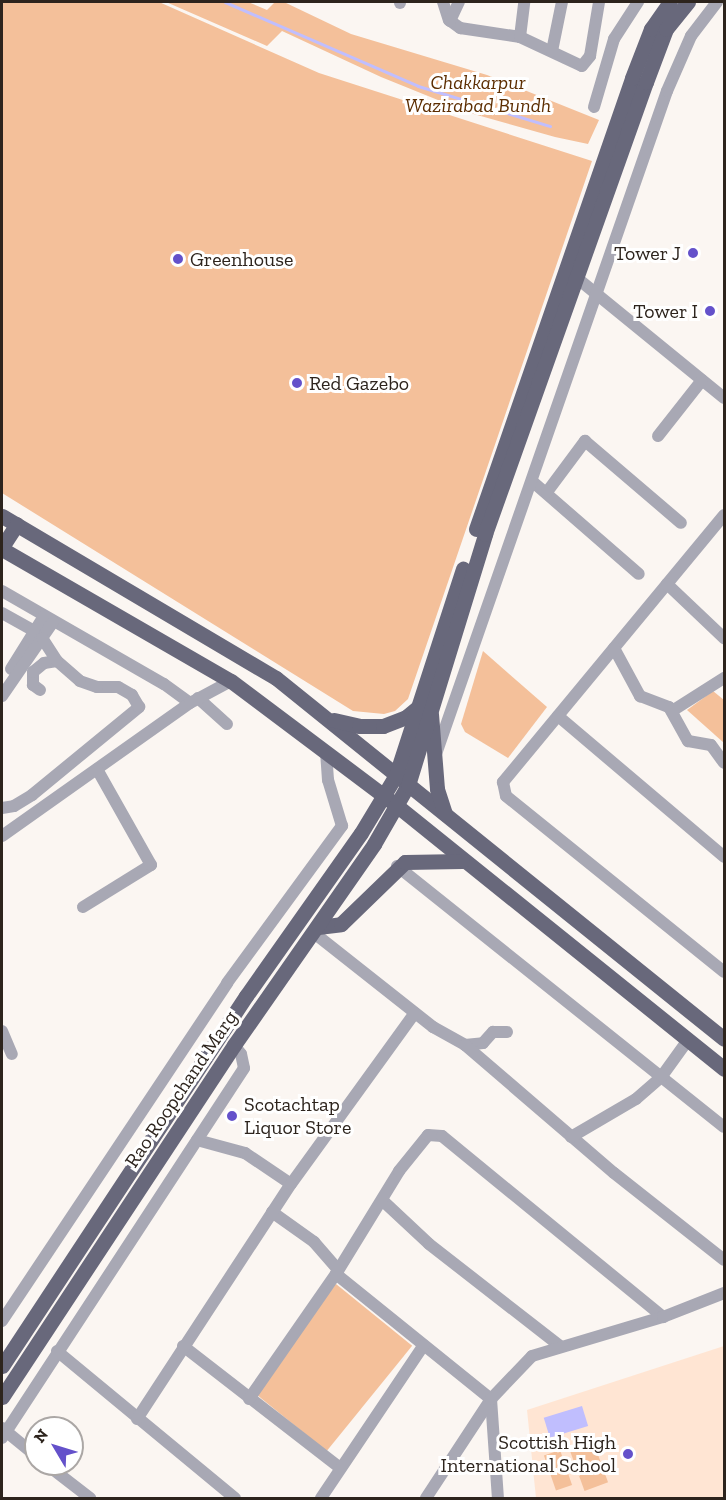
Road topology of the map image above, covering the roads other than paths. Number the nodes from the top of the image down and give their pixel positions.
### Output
1 (443, 2) edge
2 (459, 2) edge
3 (524, 2) edge
4 (562, 2) edge
5 (599, 2) edge
6 (638, 2) edge
7 (688, 2) edge
8 (717, 2) edge
9 (665, 3) edge
10 (450, 21) junction
11 (520, 37) junction
12 (552, 51) junction
13 (594, 107) dead end
14 (573, 275) junction
15 (596, 294) junction
16 (702, 380) junction
17 (724, 398) edge
18 (658, 436) dead end
19 (533, 482) junction
20 (547, 492) junction
21 (724, 515) edge
22 (2, 516) edge
23 (681, 523) dead end
24 (17, 524) junction
25 (2, 548) edge
26 (61, 550) junction
27 (46, 573) junction
28 (639, 574) dead end
29 (667, 584) junction
30 (2, 591) edge
31 (2, 613) edge
32 (48, 619) junction
33 (38, 634) junction
34 (724, 638) edge
35 (614, 648) junction
36 (57, 661) junction
37 (724, 678) edge
38 (231, 681) junction
39 (2, 684) edge
40 (40, 690) dead end
41 (2, 696) edge
42 (194, 701) junction
43 (424, 706) junction
44 (672, 711) junction
45 (558, 716) junction
46 (328, 718) junction
47 (227, 724) dead end
48 (326, 752) junction
49 (436, 754) junction
50 (724, 763) edge
51 (97, 769) junction
52 (402, 780) junction
53 (383, 796) junction
54 (396, 805) junction
55 (2, 808) edge
56 (447, 816) junction
57 (2, 836) edge
58 (724, 857) edge
59 (462, 861) junction
60 (397, 866) junction
61 (82, 907) dead end
62 (316, 930) junction
63 (724, 972) edge
64 (415, 1012) junction
65 (2, 1031) edge
66 (507, 1032) dead end
67 (724, 1039) edge
68 (688, 1040) junction
69 (234, 1045) junction
70 (465, 1045) junction
71 (12, 1054) dead end
72 (722, 1063) edge
73 (662, 1076) junction
74 (724, 1127) edge
75 (572, 1137) junction
76 (197, 1140) junction
77 (291, 1184) junction
78 (382, 1200) junction
79 (272, 1212) junction
80 (724, 1260) edge
81 (337, 1272) junction
82 (724, 1293) edge
83 (663, 1317) junction
84 (2, 1321) edge
85 (424, 1345) junction
86 (183, 1346) junction
87 (560, 1346) junction
88 (57, 1351) junction
89 (2, 1366) edge
90 (2, 1397) edge
91 (249, 1399) junction
92 (491, 1399) junction
93 (137, 1419) junction
94 (3, 1433) edge
95 (24, 1448) edge
96 (340, 1468) junction
97 (60, 1476) edge
98 (84, 1496) edge
99 (235, 1498) edge
100 (321, 1498) edge
101 (426, 1498) edge
102 (498, 1498) edge

1 - 10 street
2 - 10 street
3 - 11 street
4 - 12 street
5 - 12 street
6 - 13 street
7 - 14 main road
8 - 15 street
9 - 14 main road
10 - 11 street
11 - 12 street
14 - 15 street
14 - 43 main road
15 - 16 street
15 - 19 street
16 - 17 street
16 - 18 street
19 - 20 street
19 - 49 street
20 - 23 street
20 - 28 street
21 - 29 street
22 - 24 main road
24 - 25 main road
24 - 26 main road
25 - 27 main road
26 - 27 main road
26 - 46 main road
27 - 38 main road
29 - 34 street
29 - 35 street
30 - 32 street
31 - 33 street
32 - 33 street
32 - 42 street
33 - 36 street
33 - 39 street
33 - 41 street
35 - 44 street
35 - 45 street
36 - 40 street
36 - 55 street
37 - 44 street
38 - 42 street
38 - 48 main road
42 - 47 street
42 - 51 street
43 - 46 main road
43 - 49 main road
43 - 52 main road
44 - 50 street
45 - 58 street
45 - 63 street
46 - 52 main road
48 - 53 main road
48 - 84 street
49 - 56 main road
51 - 57 street
51 - 61 street
52 - 53 main road, Rao Roopchand Marg
52 - 54 main road, Rao Roopchand Marg
52 - 56 main road
53 - 54 main road
53 - 89 main road, Rao Roopchand Marg
54 - 59 main road
54 - 62 main road, Rao Roopchand Marg
56 - 67 main road
59 - 60 main road
59 - 68 main road
60 - 62 main road
60 - 73 street
62 - 64 street
62 - 69 main road, Rao Roopchand Marg
64 - 70 street
64 - 77 street
65 - 71 street
66 - 70 street
68 - 72 main road
68 - 73 street
69 - 76 street
69 - 90 main road, Rao Roopchand Marg
70 - 75 street
73 - 74 street
73 - 75 street
75 - 80 street
76 - 77 street
76 - 88 street
77 - 79 street
78 - 81 street
78 - 83 street
78 - 87 street
79 - 81 street
79 - 86 street
81 - 85 street
81 - 91 street
82 - 83 street
83 - 87 street
85 - 92 street
85 - 96 street
86 - 91 street
86 - 93 street
87 - 92 street
88 - 93 street
88 - 94 street
91 - 96 street
92 - 101 street
92 - 102 street
93 - 99 street
94 - 95 street
96 - 100 street
97 - 98 street

